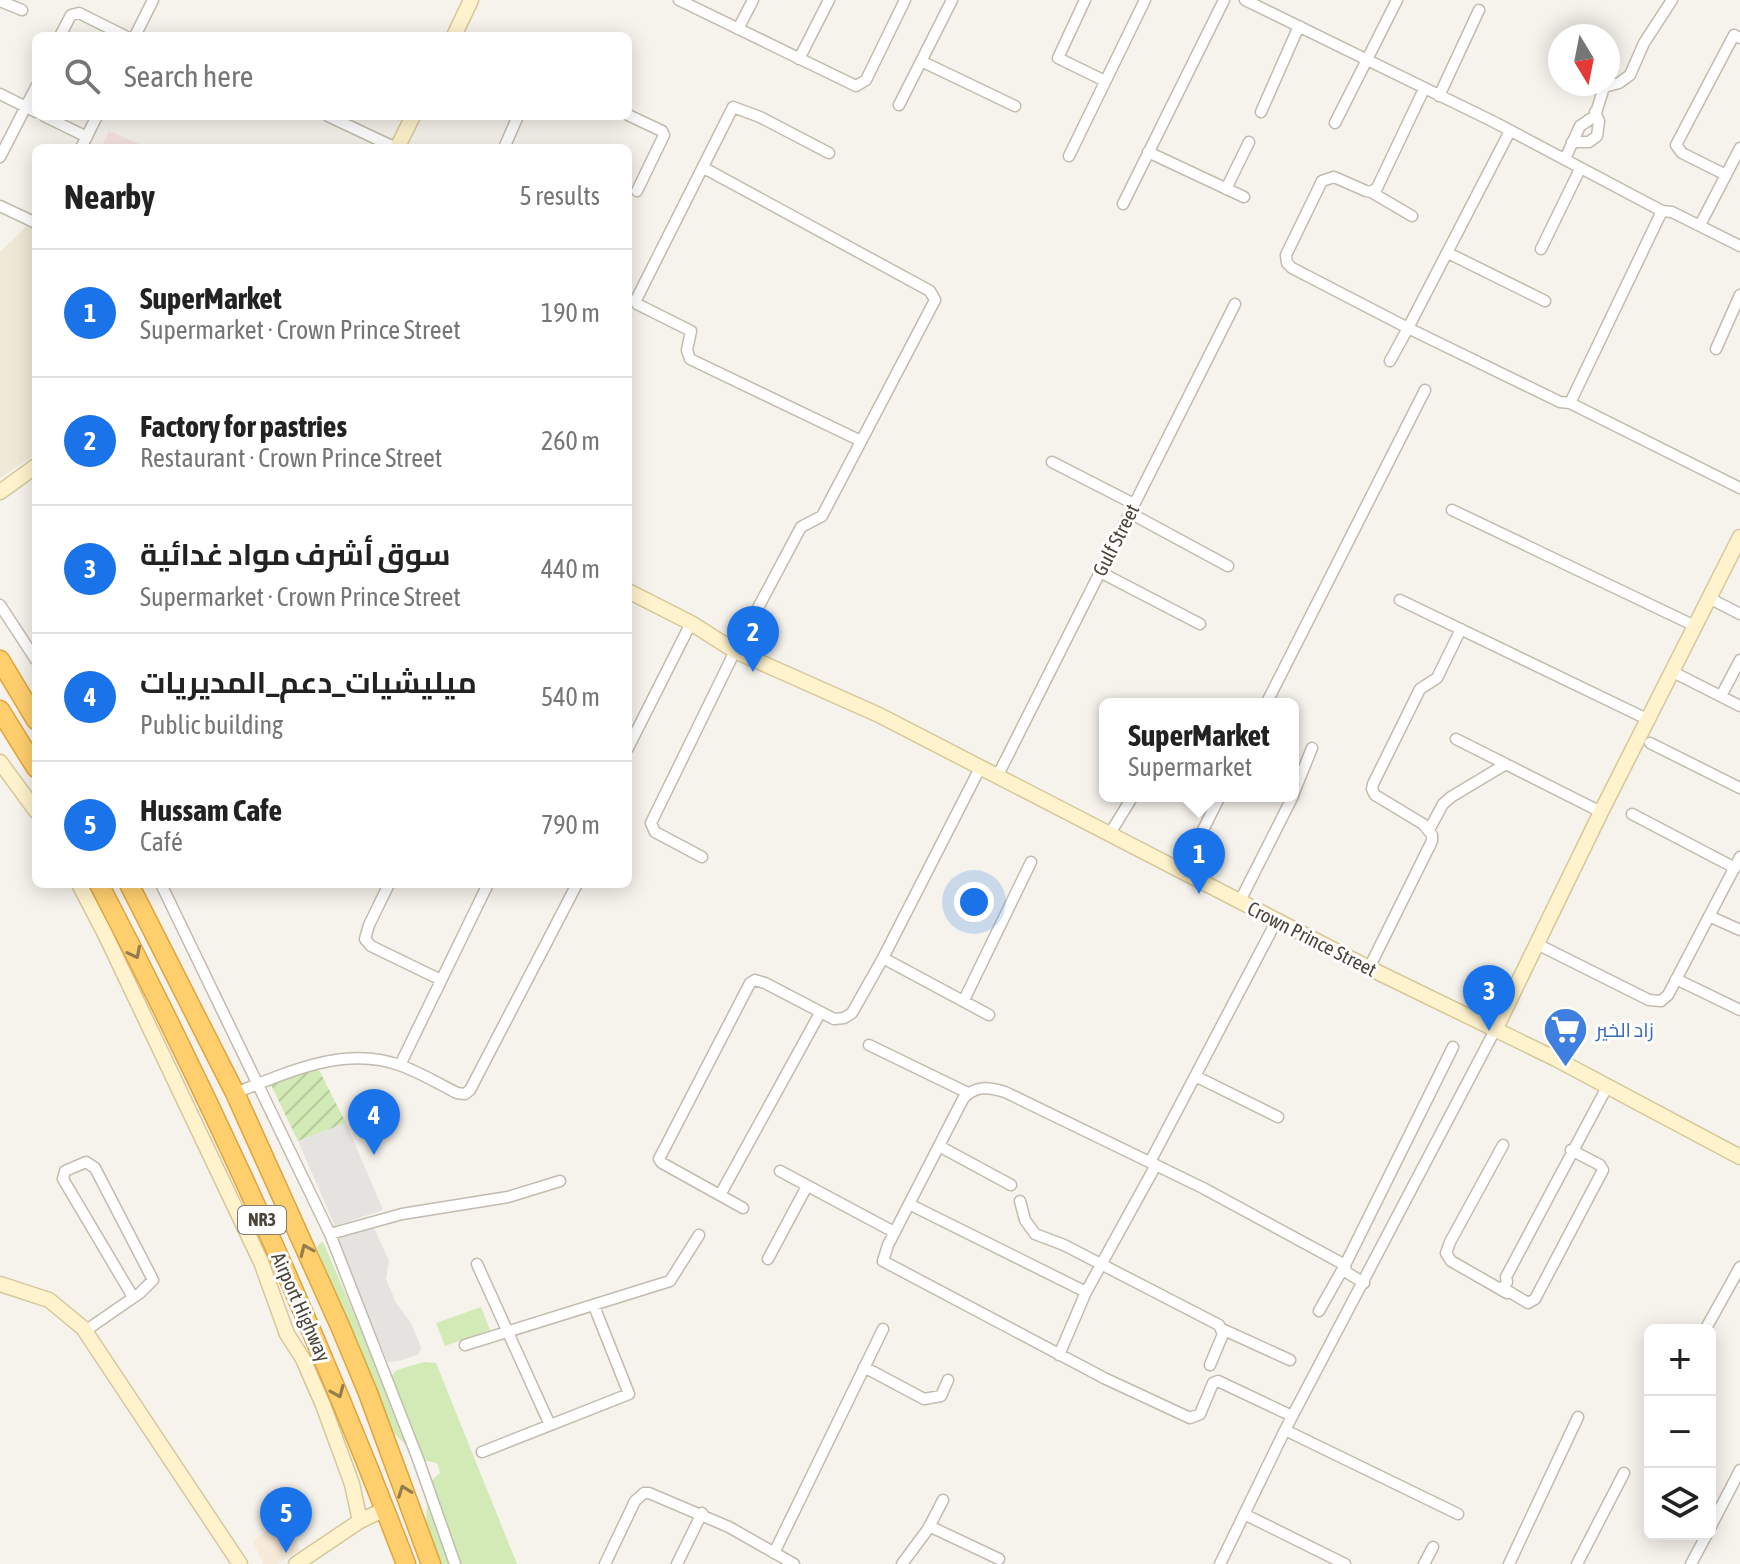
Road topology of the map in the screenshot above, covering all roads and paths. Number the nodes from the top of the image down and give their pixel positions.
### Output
1 (153, 0) edge
2 (471, 0) edge
3 (679, 0) edge
4 (753, 0) edge
5 (829, 0) edge
6 (905, 0) edge
7 (952, 0) edge
8 (1085, 0) edge
9 (1145, 0) edge
10 (1224, 0) edge
11 (1245, 0) edge
12 (1397, 0) edge
13 (1672, 0) edge
14 (0, 1) edge
15 (22, 10) dead end
16 (1479, 10) dead end
17 (1299, 26) junction
18 (738, 29) junction
19 (62, 32) edge
20 (117, 32) edge
21 (137, 32) edge
22 (460, 32) edge
23 (1738, 33) edge
24 (799, 59) junction
25 (1366, 59) junction
26 (921, 61) junction
27 (1105, 81) junction
28 (1424, 89) junction
29 (0, 94) edge
30 (1439, 96) junction
31 (899, 105) dead end
32 (1015, 106) dead end
33 (31, 110) edge
34 (1261, 112) dead end
35 (1595, 112) junction
36 (632, 117) edge
37 (52, 120) edge
38 (95, 120) edge
39 (336, 120) edge
40 (411, 120) edge
41 (516, 120) edge
42 (1335, 123) dead end
43 (1510, 131) junction
44 (87, 137) junction
45 (1249, 142) dead end
46 (1572, 142) junction
47 (83, 144) edge
48 (388, 144) edge
49 (398, 144) edge
50 (506, 144) edge
51 (1740, 148) edge
52 (1148, 152) junction
53 (829, 153) dead end
54 (1069, 156) dead end
55 (0, 157) edge
56 (1565, 159) junction
57 (1736, 163) edge
58 (704, 168) junction
59 (1580, 169) junction
60 (1726, 175) junction
61 (1226, 189) junction
62 (637, 191) dead end
63 (1371, 192) junction
64 (1244, 197) dead end
65 (1123, 204) dead end
66 (0, 206) edge
67 (1662, 211) junction
68 (1412, 216) dead end
69 (32, 221) edge
70 (1700, 225) junction
71 (1740, 246) edge
72 (1541, 249) dead end
73 (1448, 253) junction
74 (1740, 295) edge
75 (1545, 301) dead end
76 (1235, 304) dead end
77 (1408, 328) junction
78 (1716, 349) dead end
79 (1390, 361) dead end
80 (1425, 390) dead end
81 (1570, 403) junction
82 (861, 441) junction
83 (1052, 462) dead end
84 (32, 469) edge
85 (1740, 488) edge
86 (0, 492) edge
87 (1132, 508) junction
88 (1452, 510) dead end
89 (1740, 537) edge
90 (1228, 566) dead end
91 (1100, 572) junction
92 (632, 593) edge
93 (1709, 598) junction
94 (1400, 600) dead end
95 (0, 605) edge
96 (1740, 614) edge
97 (691, 623) junction
98 (1200, 624) dead end
99 (1695, 626) junction
100 (1461, 629) junction
101 (735, 651) junction
102 (32, 654) edge
103 (0, 660) edge
104 (1740, 660) edge
105 (1673, 672) junction
106 (1721, 696) junction
107 (1269, 698) edge
108 (1740, 706) edge
109 (0, 710) edge
110 (32, 713) edge
111 (1649, 720) junction
112 (0, 724) edge
113 (1456, 739) dead end
114 (632, 740) edge
115 (1650, 743) dead end
116 (1312, 748) dead end
117 (32, 761) edge
118 (0, 762) edge
119 (32, 762) edge
120 (1506, 764) junction
121 (980, 768) junction
122 (997, 777) junction
123 (1299, 781) edge
124 (1740, 788) edge
125 (1129, 802) edge
126 (1217, 802) edge
127 (1290, 802) edge
128 (32, 806) edge
129 (1601, 812) junction
130 (1632, 814) dead end
131 (1429, 830) junction
132 (1109, 835) junction
133 (702, 857) dead end
134 (1031, 862) dead end
135 (1737, 862) edge
136 (1182, 872) junction
137 (81, 888) edge
138 (101, 888) edge
139 (131, 888) edge
140 (163, 888) edge
141 (387, 888) edge
142 (486, 888) edge
143 (575, 888) edge
144 (1240, 901) junction
145 (1709, 916) junction
146 (1277, 920) junction
147 (1740, 930) edge
148 (1537, 944) junction
149 (883, 958) junction
150 (1369, 968) junction
151 (439, 979) junction
152 (1676, 979) junction
153 (964, 1000) junction
154 (1740, 1010) edge
155 (820, 1013) junction
156 (989, 1015) dead end
157 (1495, 1030) junction
158 (869, 1045) dead end
159 (1453, 1047) dead end
160 (400, 1065) junction
161 (1195, 1076) junction
162 (259, 1084) junction
163 (1607, 1087) junction
164 (235, 1093) junction
165 (968, 1093) junction
166 (1278, 1117) dead end
167 (1503, 1145) dead end
168 (939, 1146) junction
169 (1571, 1150) junction
170 (1740, 1157) edge
171 (1153, 1164) junction
172 (780, 1171) dead end
173 (560, 1181) dead end
174 (1011, 1185) dead end
175 (807, 1186) junction
176 (720, 1195) junction
177 (1020, 1201) dead end
178 (909, 1204) junction
179 (743, 1208) dead end
180 (894, 1232) junction
181 (330, 1234) junction
182 (699, 1235) dead end
183 (768, 1259) dead end
184 (477, 1264) dead end
185 (1102, 1264) junction
186 (1345, 1265) junction
187 (1740, 1267) edge
188 (1364, 1283) junction
189 (0, 1284) edge
190 (1086, 1292) junction
191 (1513, 1296) junction
192 (133, 1297) junction
193 (594, 1306) junction
194 (1319, 1311) dead end
195 (1708, 1324) edge
196 (883, 1329) dead end
197 (1222, 1329) junction
198 (85, 1331) junction
199 (509, 1333) junction
200 (465, 1345) dead end
201 (1059, 1355) junction
202 (1290, 1360) dead end
203 (1210, 1365) dead end
204 (864, 1367) junction
205 (948, 1380) dead end
206 (1292, 1416) junction
207 (1578, 1417) dead end
208 (550, 1425) junction
209 (1285, 1430) junction
210 (482, 1452) dead end
211 (1740, 1470) edge
212 (1624, 1473) dead end
213 (943, 1500) dead end
214 (385, 1509) junction
215 (702, 1513) junction
216 (1244, 1514) junction
217 (1458, 1514) dead end
218 (1716, 1516) edge
219 (360, 1521) junction
220 (929, 1526) junction
221 (1704, 1540) edge
222 (1433, 1547) dead end
223 (774, 1553) junction
224 (999, 1559) dead end
225 (240, 1564) edge
226 (296, 1564) edge
227 (406, 1564) edge
228 (431, 1564) edge
229 (455, 1564) edge
230 (605, 1564) edge
231 (677, 1564) edge
232 (794, 1564) edge
233 (902, 1564) edge
234 (1220, 1564) edge
235 (1345, 1564) edge
236 (1424, 1564) edge
237 (1509, 1564) edge
238 (1577, 1564) edge
239 (1691, 1564) edge

1 - 21 street
2 - 22 street
3 - 18 street
4 - 18 street
5 - 24 street
6 - 24 street
7 - 26 street
8 - 27 street
9 - 27 street
10 - 52 street
11 - 17 street
12 - 25 street
13 - 35 street
14 - 15 street
16 - 30 street
17 - 25 street
17 - 34 street
18 - 24 street
19 - 20 street
23 - 60 street
25 - 28 street
25 - 42 street
26 - 31 street
26 - 32 street
27 - 54 street
28 - 30 street
28 - 63 street
29 - 33 street
30 - 43 street
33 - 55 street
35 - 46 street
35 - 46 street
36 - 62 street
37 - 44 street
38 - 44 street
39 - 48 street
40 - 49 street
41 - 50 street
43 - 56 street
43 - 73 street
44 - 47 street
45 - 61 street
46 - 56 street
51 - 57 street
52 - 61 street
52 - 65 street
53 - 58 street
56 - 59 street
57 - 60 street
58 - 82 street
58 - 82 street
59 - 67 street
59 - 72 street
60 - 70 street
61 - 64 street
63 - 68 street
63 - 77 street
66 - 69 street
67 - 70 street
67 - 81 street
70 - 71 street
73 - 75 street
73 - 77 street
74 - 78 street
76 - 87 street, Gulf Street
77 - 79 street
77 - 81 street
80 - 107 street
81 - 85 street
82 - 101 street
83 - 87 street
84 - 86 street
87 - 90 street
87 - 91 street, Gulf Street
88 - 99 street
89 - 93 street
91 - 98 street
91 - 122 street, Gulf Street
92 - 97 street, Crown Prince Street
93 - 96 street
93 - 99 street
94 - 100 street
95 - 102 street
97 - 101 street, Crown Prince Street
97 - 114 street
99 - 105 street
100 - 111 street
100 - 131 street
101 - 121 street, Crown Prince Street
101 - 133 street
103 - 110 highway
104 - 106 street
105 - 106 street
105 - 111 street
106 - 108 street
109 - 117 highway
111 - 129 street
112 - 119 highway
113 - 120 street
115 - 124 street
116 - 123 street
118 - 128 street
120 - 129 street
120 - 131 street
121 - 122 street, Crown Prince Street
121 - 149 street
122 - 132 street, Crown Prince Street
125 - 132 street
126 - 136 street
127 - 144 street
129 - 148 street
130 - 135 street
131 - 150 street
132 - 136 street, Crown Prince Street
134 - 153 street
135 - 145 street
136 - 144 street, Crown Prince Street
137 - 219 street
138 -> 214 highway, Airport Highway / NR3
139 - 164 highway, Airport Highway / NR3
140 - 162 street
141 - 151 street
142 - 151 street
143 - 160 street
144 - 146 street, Crown Prince Street
145 - 147 street
145 - 152 street
146 - 150 street, Crown Prince Street
146 - 161 street
148 - 152 street
148 - 157 street
149 - 153 street
149 - 155 street
150 - 157 street, Crown Prince Street
151 - 160 street
152 - 154 street
153 - 156 street
155 - 176 street
155 - 176 street
157 - 163 street, Crown Prince Street
157 - 188 street
158 - 165 street
159 - 186 street
160 - 162 street
161 - 166 street
161 - 171 street
162 - 164 street
162 - 181 street
163 - 169 street
163 - 170 street, Crown Prince Street
228 -> 164 highway, Airport Highway / NR3
165 - 168 street
165 - 171 street
167 - 191 street
168 - 174 street
168 - 178 street
169 - 191 street
169 - 191 street
171 - 185 street
171 - 186 street
172 - 175 street
173 - 181 street
175 - 180 street
175 - 183 street
176 - 179 street
177 - 185 street
178 - 180 street
178 - 190 street
180 - 201 street
181 - 229 street
182 - 193 street
184 - 199 street
185 - 190 street
185 - 197 street
186 - 188 street
186 - 194 street
187 - 195 street
188 - 206 street
189 - 198 street
190 - 201 street
192 - 192 street
192 - 198 street
193 - 199 street
193 - 208 street
196 - 204 street
197 - 202 street
197 - 203 street
198 - 225 street
199 - 200 street
199 - 208 street
201 - 206 street
204 - 205 street
204 - 223 street
206 - 209 street
207 - 237 street
208 - 210 street
209 - 216 street
209 - 217 street
211 - 218 street
212 - 238 street
213 - 220 street
214 - 219 street
214 - 227 highway, Airport Highway / NR3
215 - 223 street
215 - 230 street
215 - 231 street
216 - 234 street
216 - 235 street
219 - 226 street
220 - 224 street
220 - 233 street
221 - 239 street
222 - 236 street
223 - 232 street

